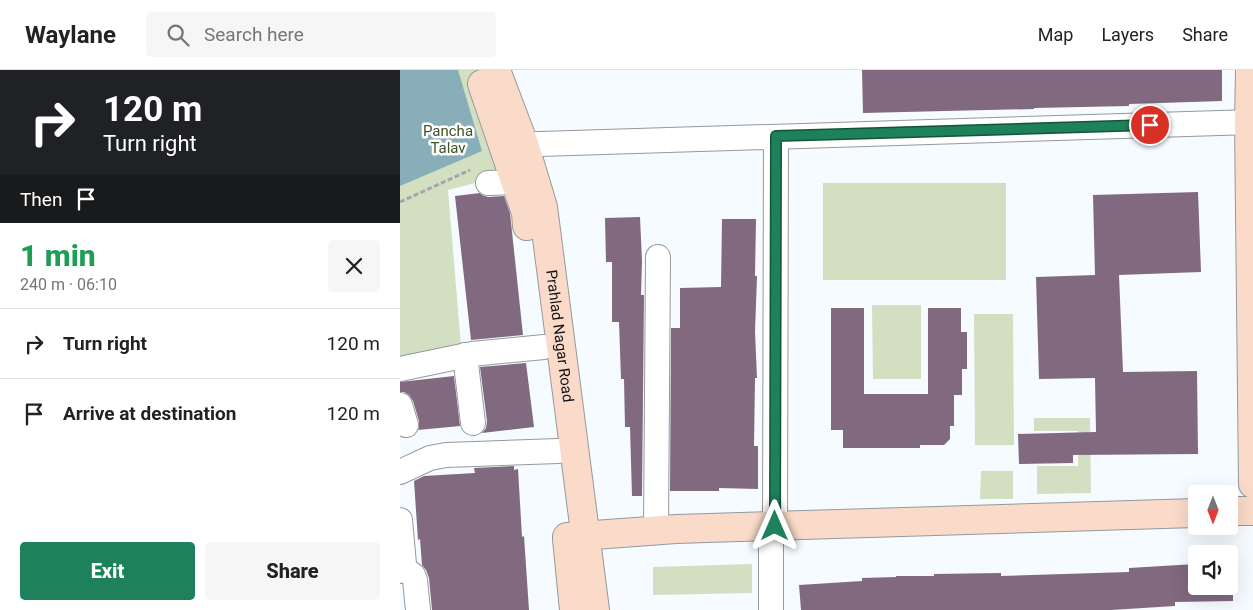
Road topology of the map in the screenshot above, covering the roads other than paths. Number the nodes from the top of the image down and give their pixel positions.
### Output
1 (477, 70) edge
2 (496, 70) edge
3 (1250, 70) edge
4 (1251, 122) edge
5 (776, 136) junction
6 (513, 144) junction
7 (483, 175) road end
8 (515, 182) junction
9 (658, 257) dead end
10 (544, 347) junction
11 (465, 355) junction
12 (400, 369) edge
13 (473, 423) dead end
14 (558, 450) junction
15 (400, 472) edge
16 (1253, 484) edge
17 (1253, 511) edge
18 (1238, 512) edge
19 (1188, 513) edge
20 (400, 520) edge
21 (773, 526) junction
22 (656, 530) junction
23 (575, 536) junction
24 (402, 569) edge
25 (418, 610) edge
26 (574, 610) edge
27 (595, 610) edge
28 (771, 610) edge

1 - 6 street
2 - 6 street, Prahlad Nagar Road
3 - 4 street
4 - 5 street
4 - 16 street
5 - 6 street
5 - 21 street
6 - 8 street
6 - 23 street, Prahlad Nagar Road
7 - 8 street
8 - 10 street
9 - 22 street
10 - 11 street
10 - 14 street
11 - 12 street
11 - 13 street
14 - 15 street
14 - 23 street
17 - 18 street
19 - 21 street
20 - 24 street
21 - 22 street
21 - 28 street
22 - 23 street
23 - 26 street
23 - 27 street, Prahlad Nagar Road
24 - 25 street

